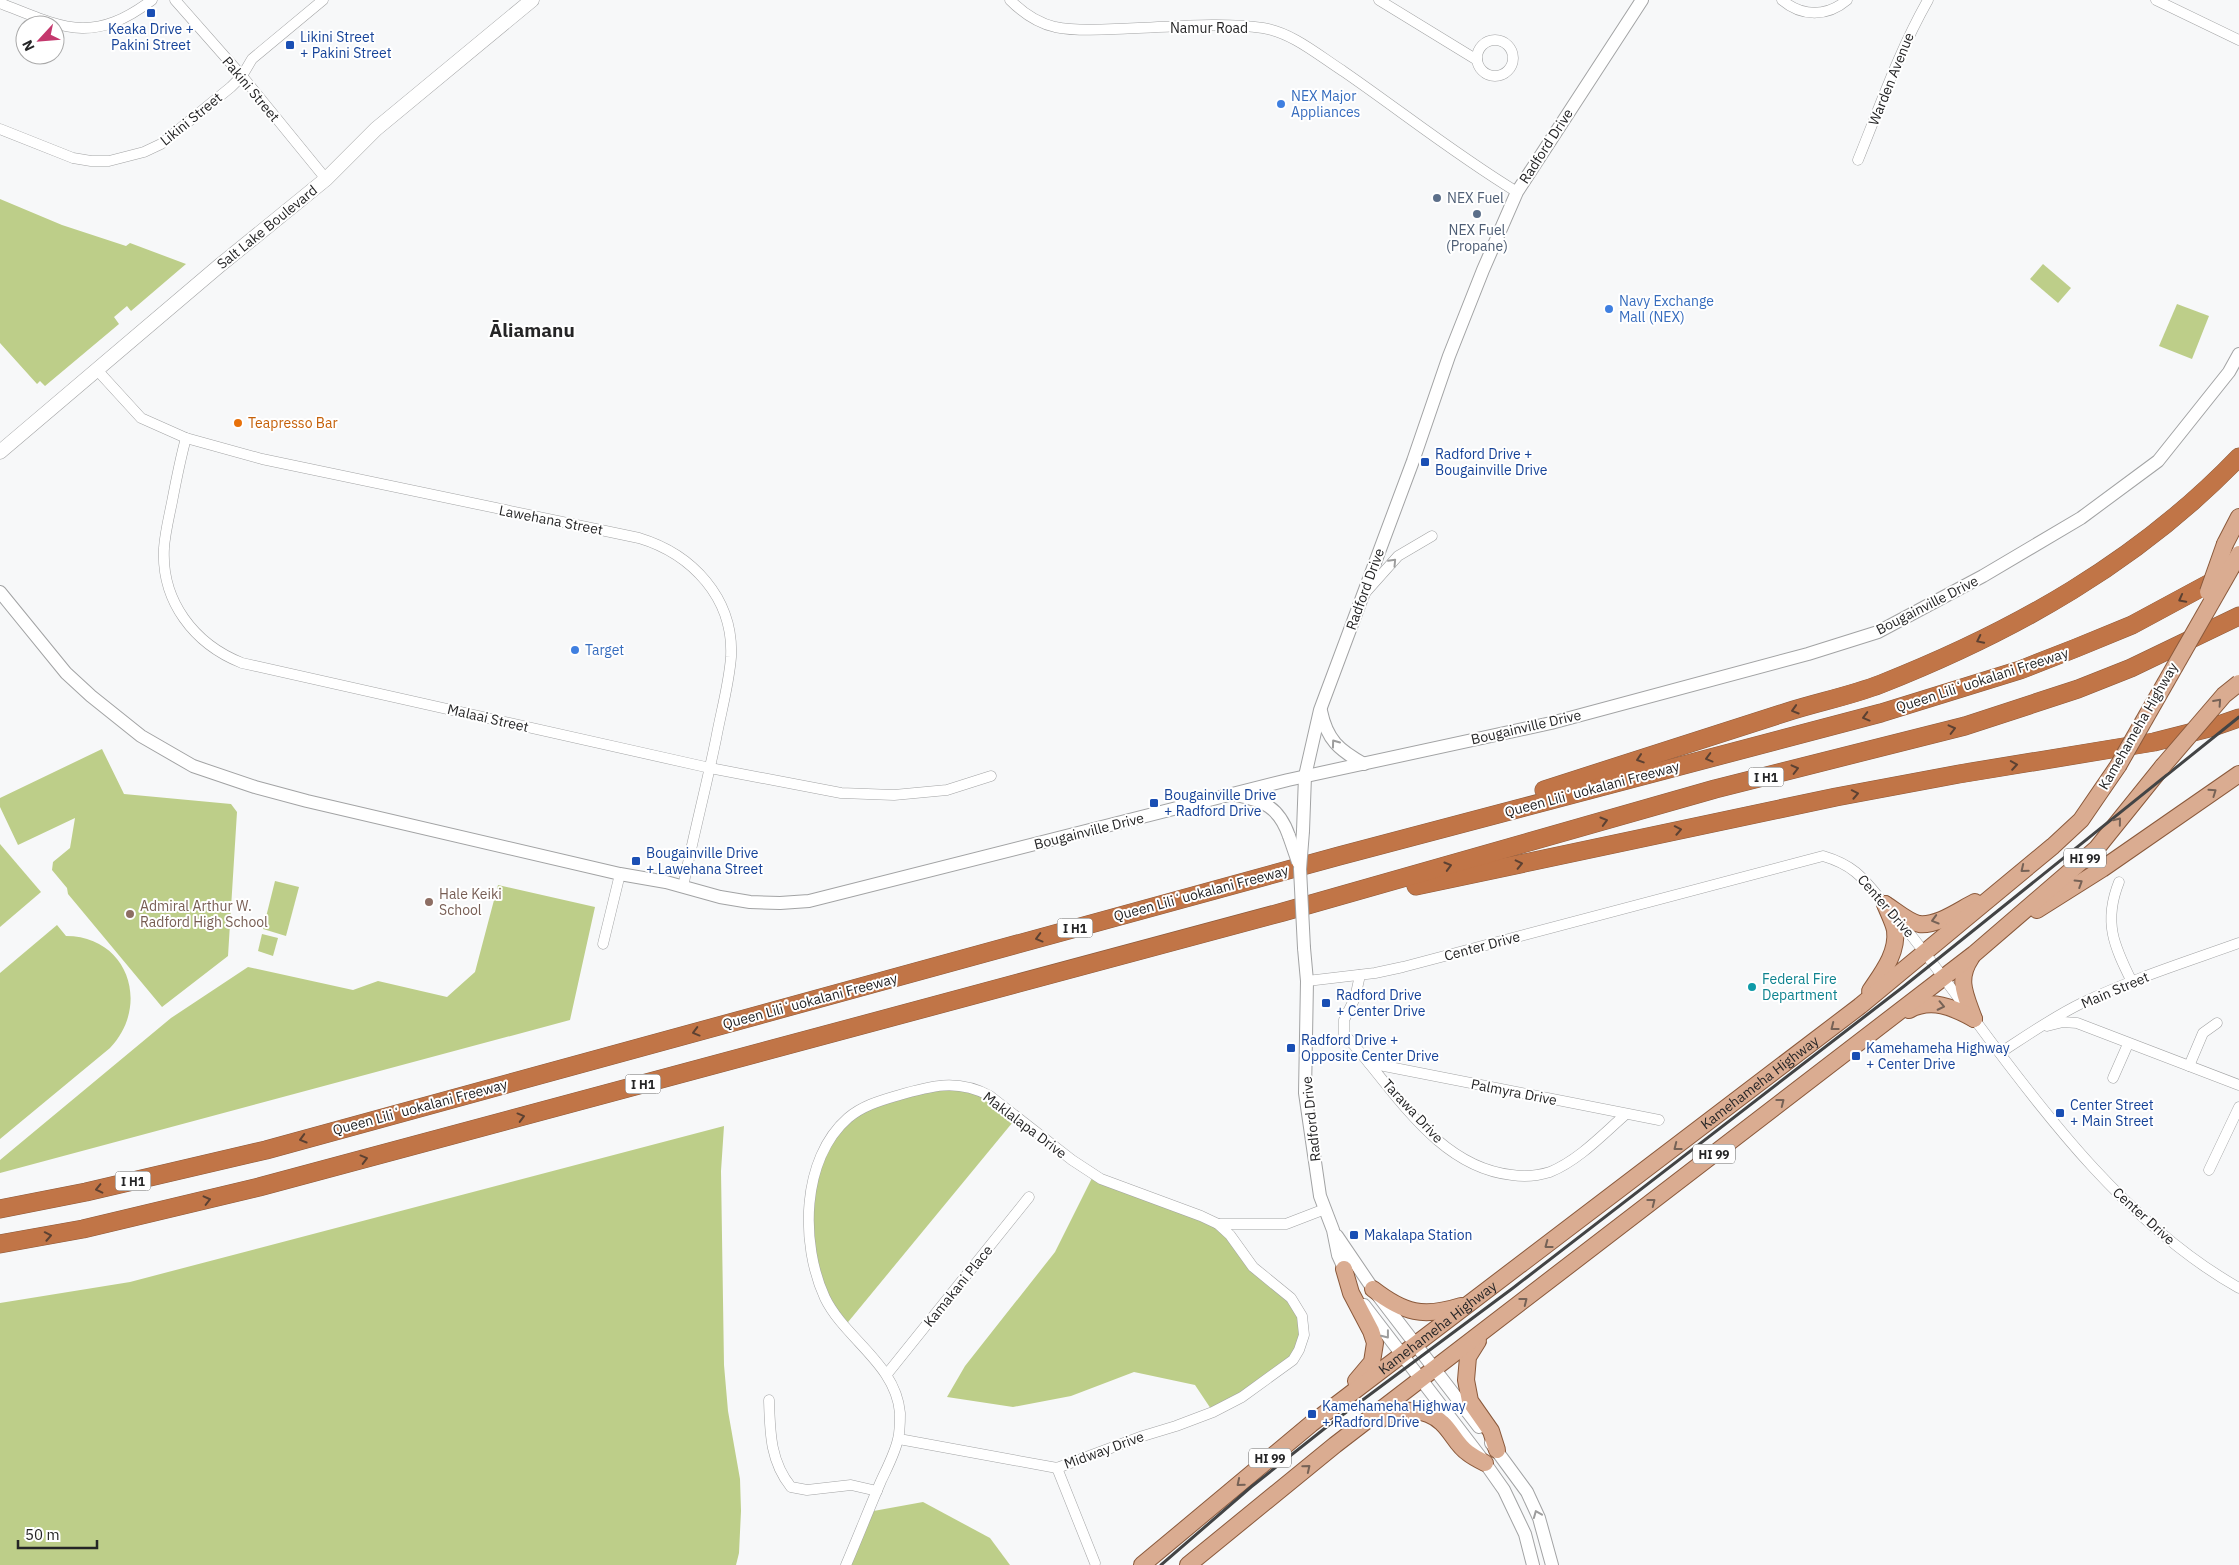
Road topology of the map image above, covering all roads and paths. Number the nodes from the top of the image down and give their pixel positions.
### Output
1 (152, 0) edge
2 (175, 0) edge
3 (323, 0) edge
4 (532, 0) edge
5 (1010, 0) edge
6 (1379, 0) edge
7 (1642, 0) edge
8 (1782, 0) edge
9 (1847, 0) edge
10 (1928, 0) edge
11 (2156, 0) edge
12 (0, 4) edge
13 (2239, 40) edge
14 (1476, 60) dead end
15 (242, 76) junction
16 (0, 129) edge
17 (1858, 160) dead end
18 (326, 179) junction
19 (1517, 192) junction
20 (2239, 354) edge
21 (98, 371) junction
22 (186, 438) junction
23 (2239, 445) edge
24 (0, 452) edge
25 (2239, 457) edge
26 (2239, 517) edge
27 (1432, 536) dead end
28 (2239, 554) edge
29 (2239, 566) edge
30 (0, 592) edge
31 (1362, 598) junction
32 (2239, 616) edge
33 (2023, 618) junction
34 (2194, 630) junction
35 (2239, 683) edge
36 (1320, 710) junction
37 (2239, 712) edge
38 (2239, 718) edge
39 (2213, 727) junction
40 (1364, 764) junction
41 (710, 768) junction
42 (2239, 774) edge
43 (991, 776) dead end
44 (1305, 776) junction
45 (1234, 795) junction
46 (1339, 856) junction
47 (1300, 869) junction
48 (620, 874) junction
49 (2119, 882) dead end
50 (683, 887) junction
51 (1995, 893) junction
52 (1885, 904) junction
53 (1283, 912) junction
54 (1993, 938) junction
55 (2239, 943) edge
56 (603, 944) dead end
57 (1926, 951) junction
58 (1974, 954) junction
59 (1360, 975) junction
60 (1944, 978) junction
61 (1306, 981) junction
62 (2132, 982) junction
63 (1860, 1006) junction
64 (1974, 1019) junction
65 (2217, 1023) dead end
66 (1880, 1025) junction
67 (2038, 1028) junction
68 (2128, 1044) junction
69 (2000, 1053) junction
70 (1369, 1063) junction
71 (2189, 1066) junction
72 (2113, 1078) dead end
73 (2239, 1086) edge
74 (2239, 1107) edge
75 (1626, 1114) junction
76 (1659, 1120) dead end
77 (2208, 1170) dead end
78 (1029, 1197) dead end
79 (0, 1209) edge
80 (1325, 1209) junction
81 (1218, 1224) junction
82 (1332, 1230) junction
83 (0, 1244) edge
84 (1344, 1269) junction
85 (2239, 1288) edge
86 (1372, 1289) junction
87 (1475, 1301) junction
88 (1485, 1331) junction
89 (1416, 1345) junction
90 (1402, 1355) junction
91 (1293, 1360) joint
92 (1435, 1369) junction
93 (887, 1374) junction
94 (1422, 1380) junction
95 (769, 1400) dead end
96 (1312, 1424) junction
97 (899, 1439) junction
98 (1335, 1445) junction
99 (1497, 1450) junction
100 (1485, 1463) junction
101 (1057, 1468) junction
102 (876, 1491) junction
103 (1095, 1564) dead end
104 (846, 1565) edge
105 (1142, 1565) edge
106 (1188, 1565) edge
107 (1533, 1565) edge
108 (1552, 1565) edge

1 - 12 street
2 - 15 street, Pakini Street
3 - 15 street, Likini Street
4 - 18 main road, Salt Lake Boulevard
5 - 19 street, Namur Road
6 - 14 street
7 - 19 street, Radford Drive
8 - 9 street
10 - 17 street, Warden Avenue
11 - 13 street
15 - 16 street, Likini Street
15 - 18 street, Pakini Street
18 - 21 main road, Salt Lake Boulevard
19 - 31 street, Radford Drive
20 - 40 street, Bougainville Drive
21 - 22 street, Lawehana Street
21 - 24 main road, Salt Lake Boulevard
22 - 41 street, Lawehana Street
22 - 41 street, Malaai Street
23 - 33 highway
25 - 33 highway
26 - 34 main road, bridge
31 -> 27 street
28 - 34 main road, Kamehameha Highway / HI 99, bridge
29 -> 46 highway, Queen Liliʻuokalani Freeway / I H1
30 - 48 street, Bougainville Drive
31 - 36 street, Radford Drive
53 -> 32 highway, I H1
33 -> 46 highway
34 -> 51 main road, Kamehameha Highway / HI 99, bridge
54 -> 35 main road, Kamehameha Highway / HI 99, bridge
40 -> 36 street
36 - 44 street, Radford Drive
37 - 39 highway
38 - 39 highway
53 -> 39 highway
40 - 44 street, Bougainville Drive
41 - 43 street, Malaai Street
41 - 50 street, Lawehana Street
54 -> 42 main road
44 - 45 street, Bougainville Drive
44 - 47 street, Radford Drive, bridge
45 - 47 street, bridge
45 - 50 street, Bougainville Drive
46 -> 79 highway, Queen Liliʻuokalani Freeway / I H1
47 - 61 street, Radford Drive, bridge
48 - 50 street, Bougainville Drive
48 - 56 street
49 - 62 street
51 -> 52 main road
51 - 57 main road, Kamehameha Highway / HI 99
52 - 57 street, Center Drive
52 - 59 street, Center Drive
52 - 63 main road
83 -> 53 highway, I H1
54 - 58 main road, Kamehameha Highway / HI 99
55 - 62 street, Main Street
57 - 60 street, Center Drive
57 - 63 main road, Kamehameha Highway / HI 99
58 - 60 main road, Kamehameha Highway / HI 99
58 - 64 main road
59 - 61 street, Center Drive
59 - 70 street, Tarawa Drive
60 - 64 street, Center Drive
60 - 66 main road, Kamehameha Highway / HI 99
61 - 80 street, Radford Drive
62 - 67 street, Main Street
63 -> 87 main road, Kamehameha Highway / HI 99
66 -> 64 main road
64 - 69 street, Center Drive
65 - 71 street
88 -> 66 main road, Kamehameha Highway / HI 99
67 - 68 street
67 - 69 street, Main Street
68 - 71 street
68 - 72 street
69 - 85 street, Center Drive
70 - 75 street, Palmyra Drive
70 - 75 street, Tarawa Drive
71 - 73 street
74 - 77 street
75 - 76 street, Palmyra Drive
78 - 93 street, Kamakani Place
80 - 81 street
80 - 82 street, Radford Drive
81 - 91 street, Maklalapa Drive
81 - 93 street, Maklalapa Drive
82 - 84 street, Radford Drive
82 - 86 street, Radford Drive
84 -> 90 street, Radford Drive
84 - 96 main road
86 - 87 main road
86 - 89 street, Radford Drive
87 - 89 main road, Kamehameha Highway / HI 99
88 - 92 main road, Kamehameha Highway / HI 99
88 - 99 main road
89 - 90 main road, Kamehameha Highway / HI 99
89 - 92 street, Radford Drive
90 - 94 street, Radford Drive
90 - 96 main road, Kamehameha Highway / HI 99
91 - 101 street, Midway Drive
92 - 94 main road, Kamehameha Highway / HI 99
92 - 99 street, Radford Drive
93 - 97 street, Maklalapa Drive
94 - 98 main road, Kamehameha Highway / HI 99
94 - 100 street, Radford Drive
95 - 102 street
96 -> 105 main road, Kamehameha Highway / HI 99
97 - 101 street, Midway Drive
97 - 102 street, Maklalapa Drive
98 - 100 main road
106 -> 98 main road, Kamehameha Highway / HI 99
108 -> 99 street, Radford Drive
100 - 107 street, Radford Drive
101 - 103 street
102 - 104 street, Maklalapa Drive

